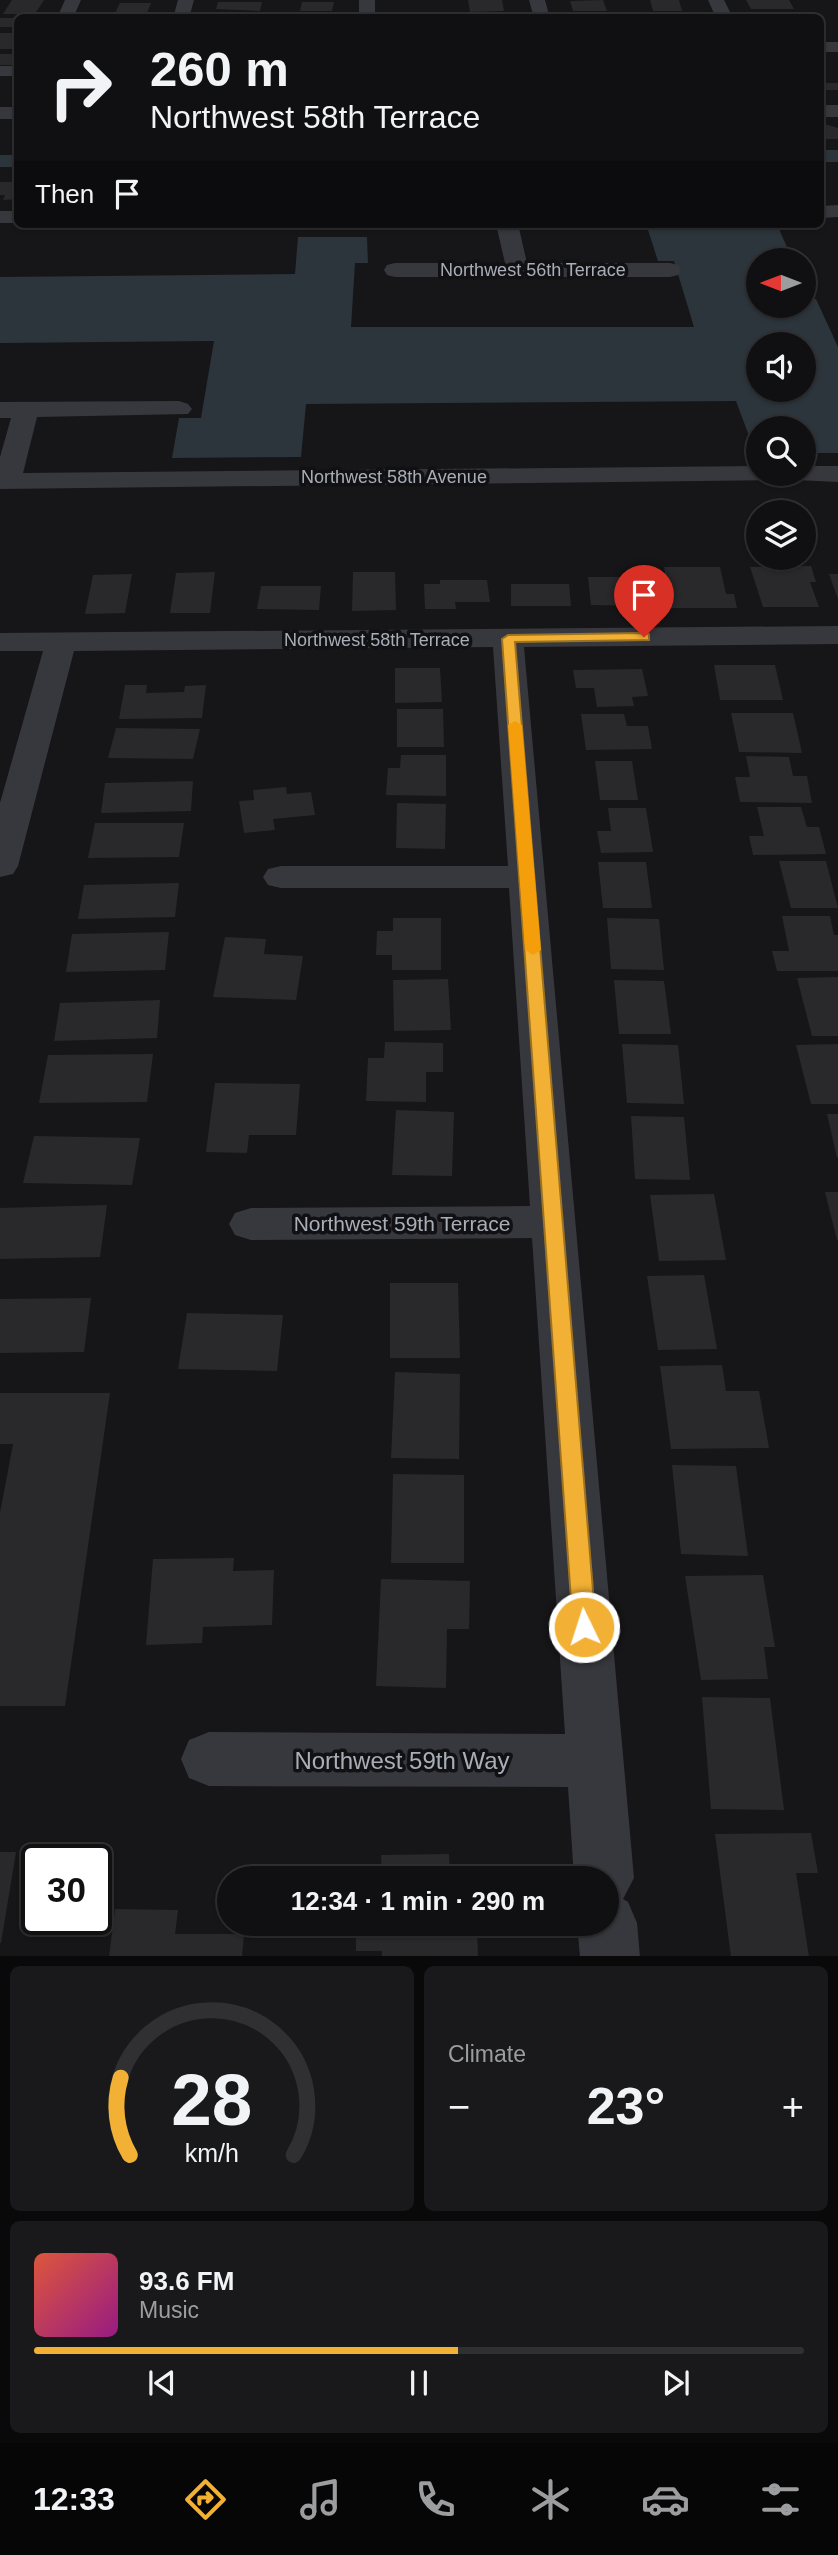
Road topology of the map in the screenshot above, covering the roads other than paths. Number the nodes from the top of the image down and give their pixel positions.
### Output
1 (508, 228) edge
2 (396, 270) dead end
3 (518, 270) junction
4 (670, 270) dead end
5 (179, 409) dead end
6 (13, 410) edge
7 (746, 474) edge
8 (816, 474) edge
9 (838, 474) edge
10 (3, 481) edge
11 (837, 638) edge
12 (508, 639) junction
13 (0, 642) edge
14 (61, 642) junction
15 (0, 866) edge
16 (281, 877) dead end
17 (527, 877) junction
18 (554, 1222) junction
19 (251, 1224) dead end
20 (209, 1759) dead end
21 (595, 1761) junction
22 (603, 1866) edge
23 (608, 1936) edge
24 (610, 1956) edge

1 - 3 street
2 - 3 street, Northwest 56th Terrace
3 - 4 street, Northwest 56th Terrace
5 - 6 street
6 - 10 street
7 - 10 street, Northwest 58th Avenue
8 - 9 street
11 - 12 street, Northwest 58th Terrace
12 - 14 street, Northwest 58th Terrace
12 - 17 street
13 - 14 street, Northwest 58th Terrace
14 - 15 street
16 - 17 street
17 - 18 street
18 - 19 street, Northwest 59th Terrace
18 - 21 street
20 - 21 street, Northwest 59th Way
21 - 22 street
23 - 24 street

